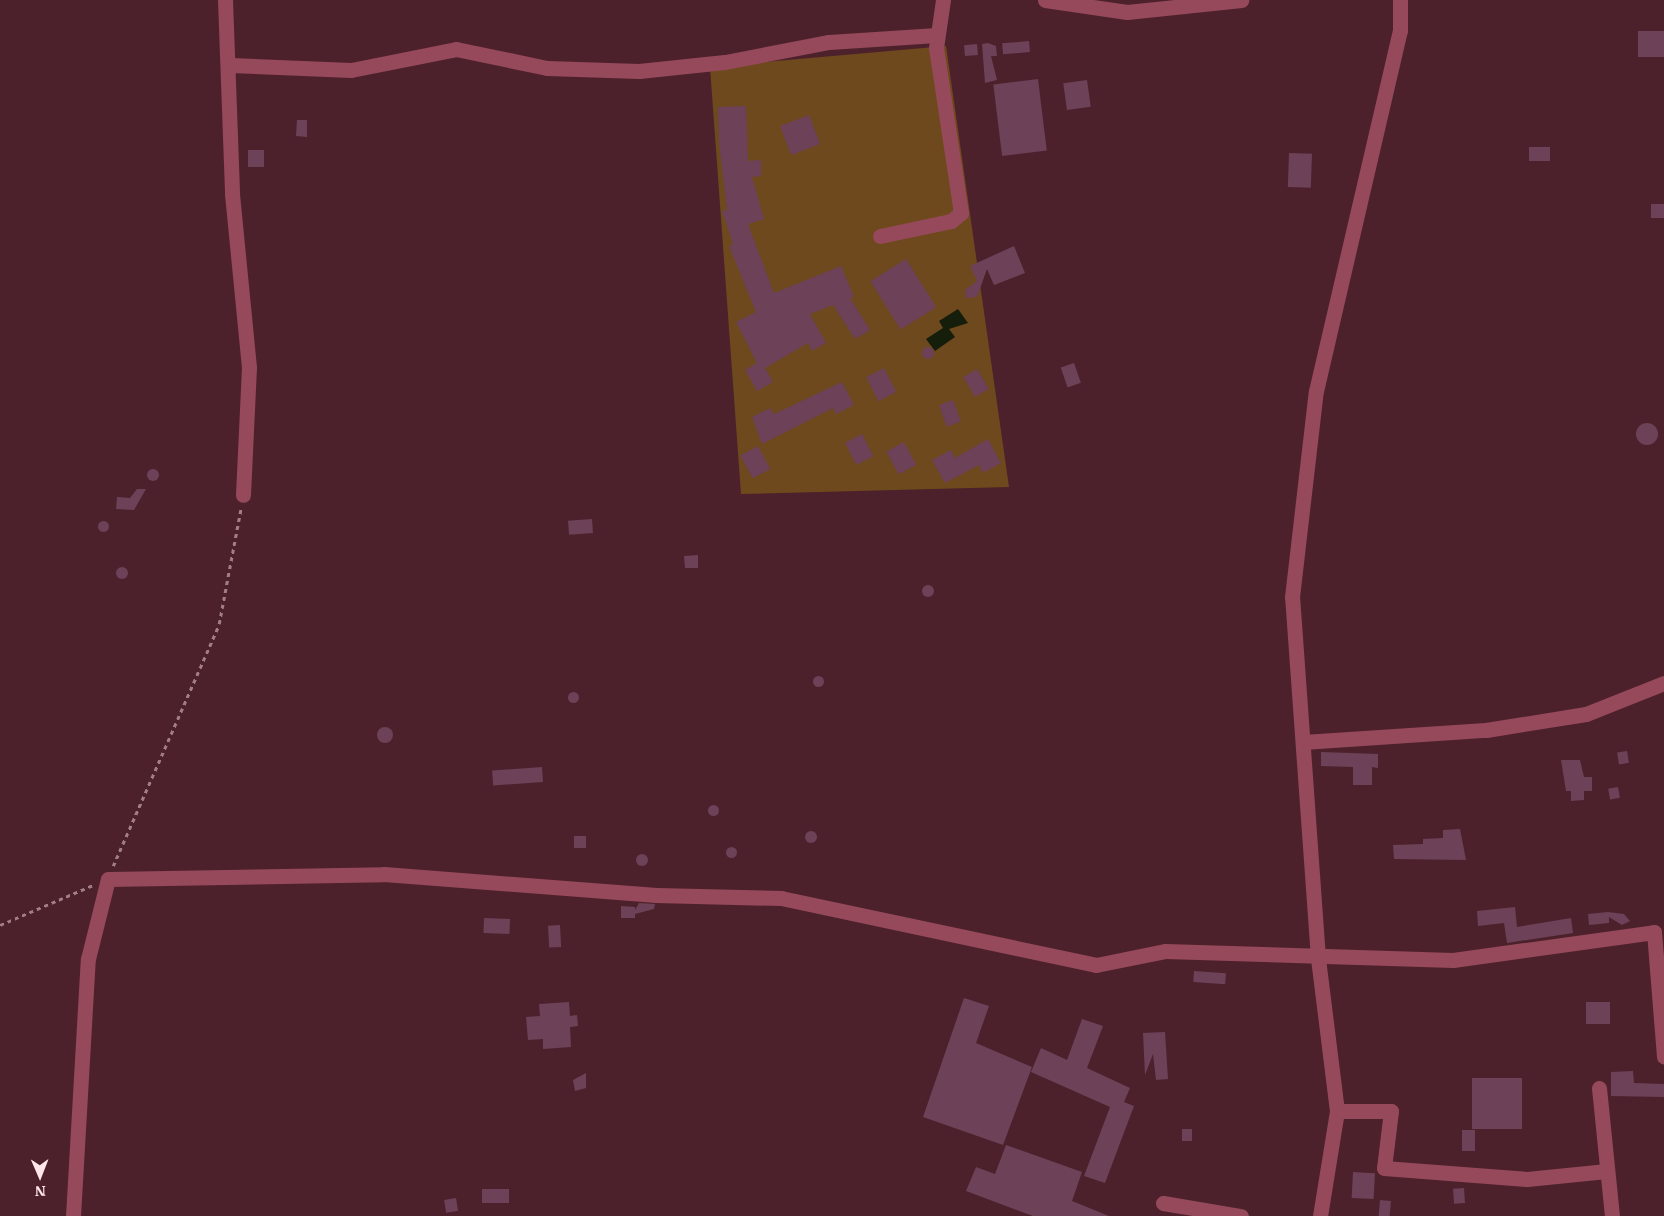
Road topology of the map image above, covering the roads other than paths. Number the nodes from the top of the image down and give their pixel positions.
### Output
1 (225, 0) edge
2 (943, 0) edge
3 (1045, 0) edge
4 (1241, 0) edge
5 (1400, 0) edge
6 (937, 35) junction
7 (230, 65) junction
8 (880, 236) dead end
9 (243, 495) road end
10 (1664, 683) edge
11 (1303, 742) junction
12 (1318, 958) junction
13 (1664, 1057) edge
14 (1599, 1088) dead end
15 (1337, 1111) junction
16 (1608, 1172) junction
17 (1163, 1203) dead end
18 (73, 1216) edge
19 (1241, 1216) edge
20 (1320, 1216) edge
21 (1612, 1216) edge

1 - 7 street
2 - 6 street
3 - 4 street
5 - 11 street
6 - 7 street
6 - 8 street
7 - 9 street
10 - 11 street
11 - 12 street
12 - 13 street
12 - 15 street
12 - 18 street
14 - 16 street
15 - 16 street
15 - 20 street
16 - 21 street
17 - 19 street

